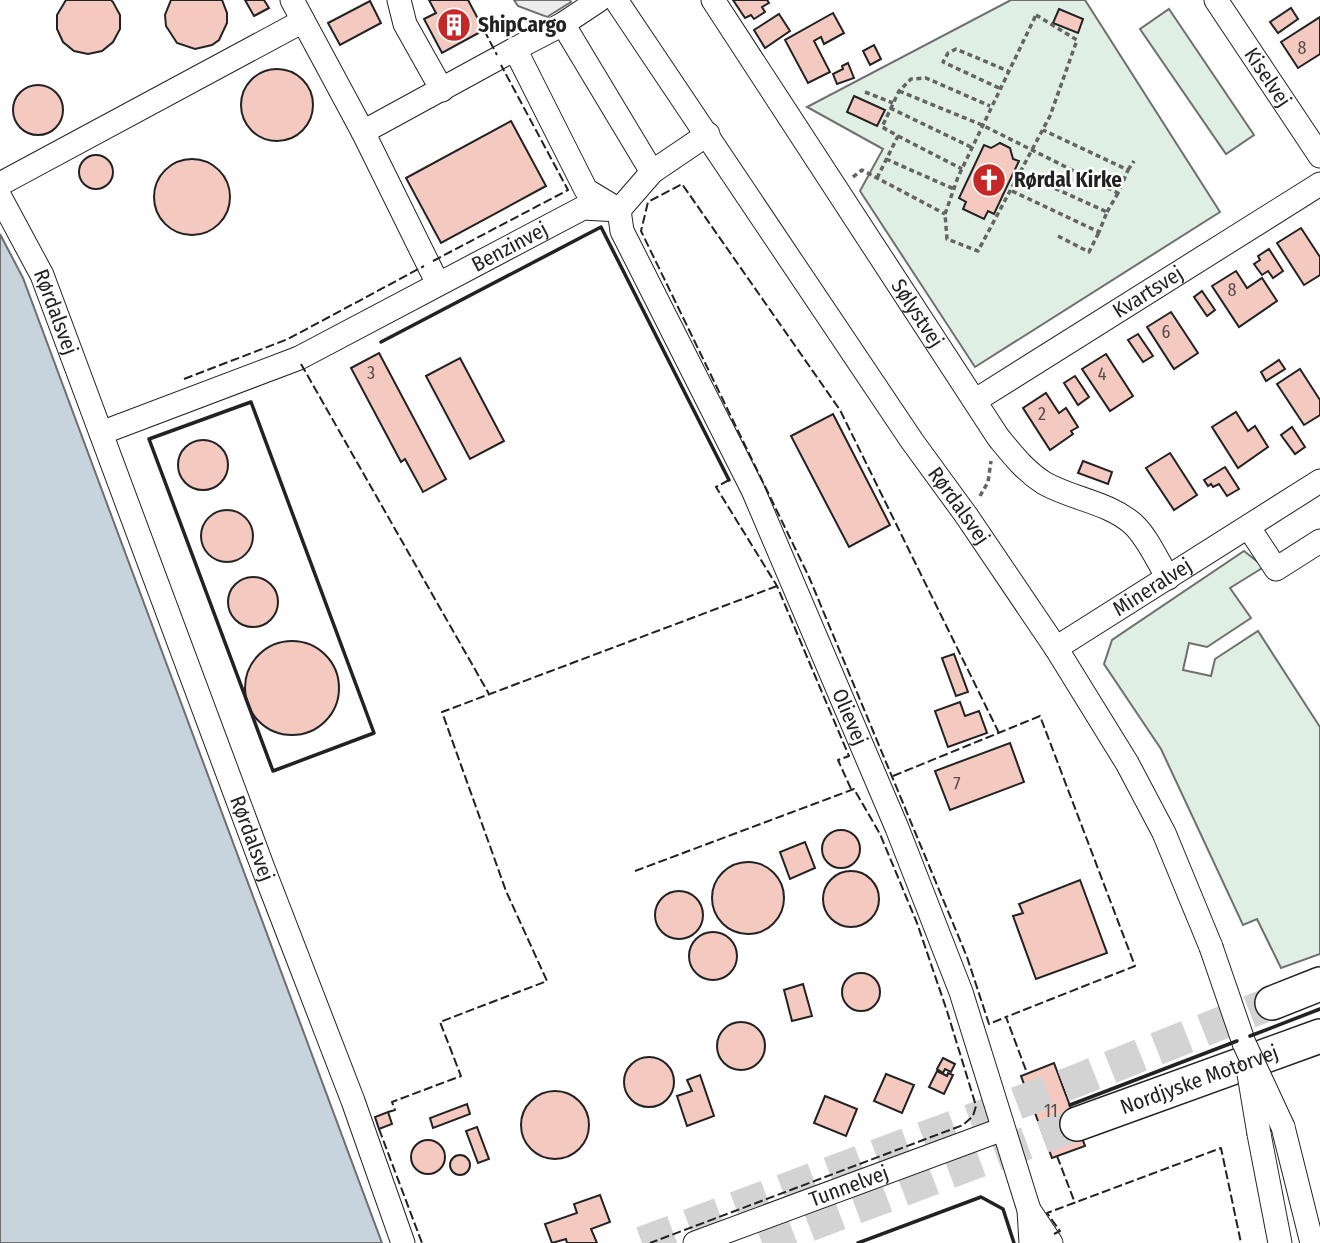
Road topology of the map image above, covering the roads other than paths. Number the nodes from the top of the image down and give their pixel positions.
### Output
1 (292, 0) edge
2 (399, 0) edge
3 (599, 0) edge
4 (616, 0) edge
5 (713, 0) edge
6 (1216, 0) edge
7 (303, 21) junction
8 (563, 24) junction
9 (515, 49) junction
10 (442, 90) junction
11 (363, 132) junction
12 (708, 134) junction
13 (1320, 156) edge
14 (652, 172) junction
15 (0, 184) edge
16 (1320, 184) edge
17 (0, 197) edge
18 (619, 210) junction
19 (438, 284) junction
20 (976, 400) junction
21 (102, 433) junction
22 (1320, 481) edge
23 (1249, 528) junction
24 (1320, 541) edge
25 (1168, 578) junction
26 (1056, 648) junction
27 (1320, 984) edge
28 (1272, 1003) tunnel mouth
29 (1320, 1037) edge
30 (1244, 1043) junction
31 (1077, 1124) tunnel mouth
32 (1003, 1129) junction
33 (1029, 1209) junction
34 (403, 1243) edge
35 (695, 1243) edge
36 (1031, 1243) edge
37 (1051, 1243) edge
38 (1280, 1243) edge
39 (1312, 1243) edge

1 - 7 street
2 - 10 street
3 - 8 street
4 - 12 street, Rørdalsvej
5 - 20 street, Sølystvej
6 - 13 street, Kiselvej
7 - 11 street
7 - 15 street
8 - 9 street
8 - 14 street
9 - 10 street
9 - 18 street
10 - 11 street
11 - 19 street
12 - 14 street
12 - 26 street, Rørdalsvej
14 - 18 street
16 - 20 street, Kvartsvej
17 - 21 street, Rørdalsvej
18 - 19 street, Benzinvej
18 - 32 street, Olievej
19 - 21 street, Benzinvej
20 - 25 street, Sølystvej
21 - 34 street, Rørdalsvej
22 - 23 street, Mineralvej
23 - 24 street
23 - 25 street, Mineralvej
25 - 26 street, Mineralvej
26 - 30 street, Rørdalsvej, bridge
27 - 28 highway
29 - 31 highway, Nordjyske Motorvej
30 - 38 street, Rørdalsvej, bridge
30 - 39 street, Rørdalsvej, bridge
32 - 33 street, Olievej
32 - 35 street, Tunnelvej
33 - 36 street, Olievej
33 - 37 street

